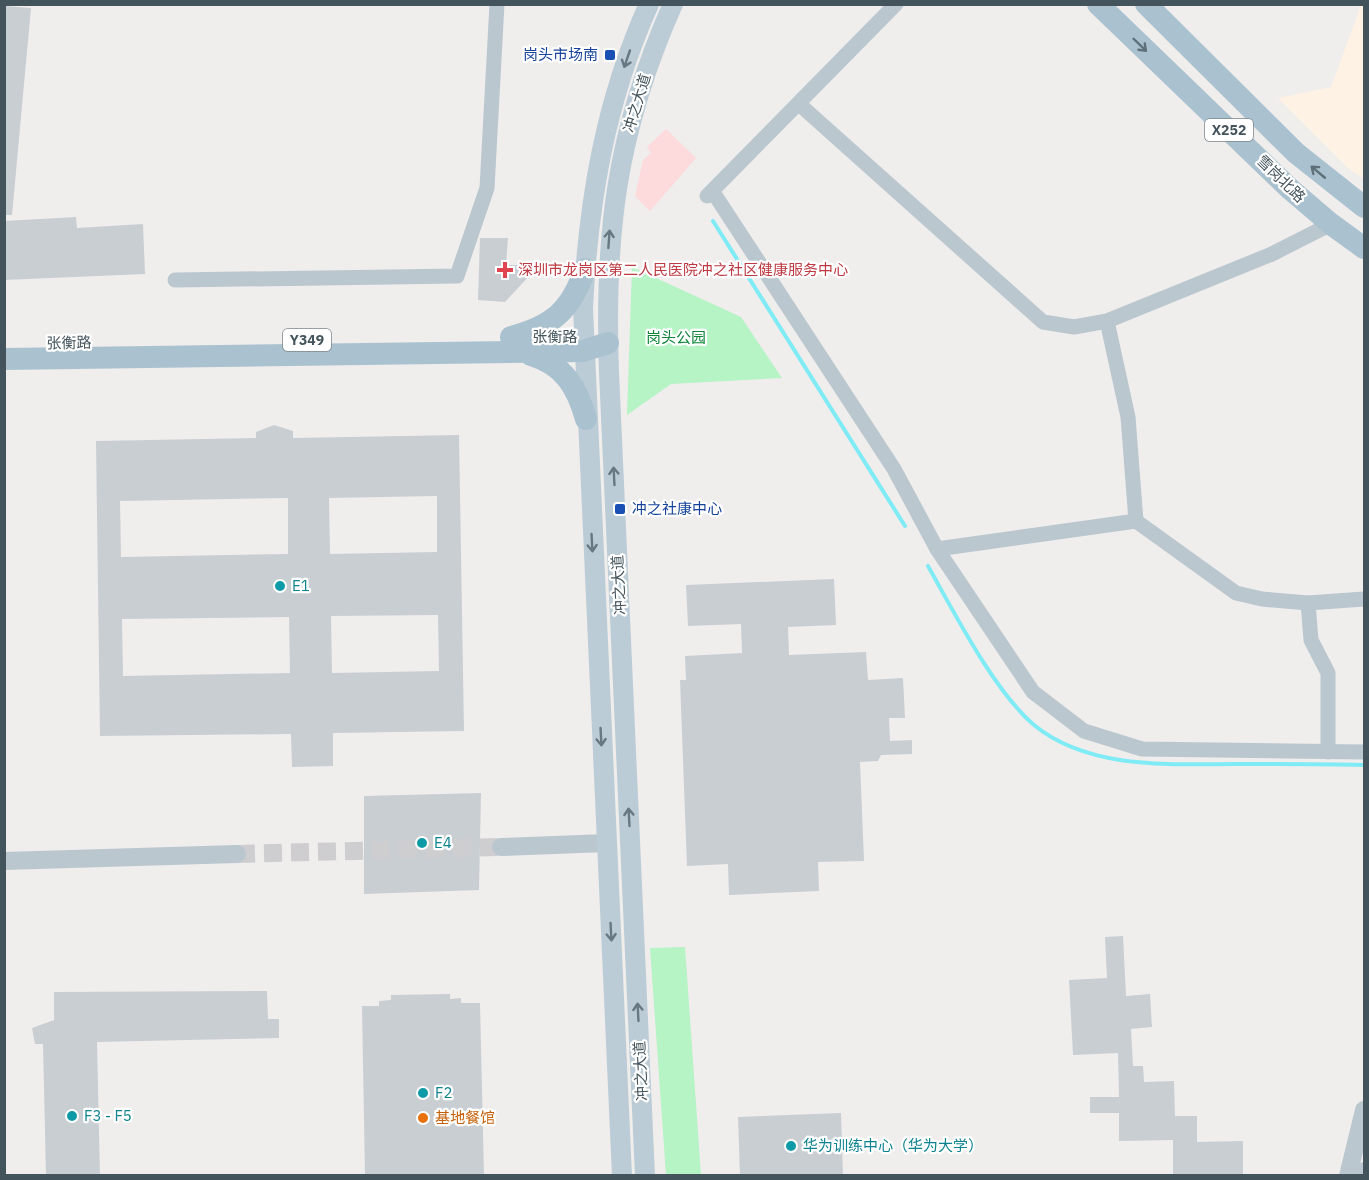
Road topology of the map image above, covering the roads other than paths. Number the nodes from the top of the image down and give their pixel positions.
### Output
1 (497, 4) edge
2 (649, 4) edge
3 (673, 4) edge
4 (896, 4) edge
5 (1098, 4) edge
6 (1146, 4) edge
7 (799, 104) junction
8 (1365, 207) edge
9 (1331, 224) junction
10 (1365, 248) edge
11 (585, 269) junction
12 (175, 280) dead end
13 (1107, 321) junction
14 (583, 343) junction
15 (608, 343) junction
16 (4, 344) edge
17 (511, 344) junction
18 (4, 359) edge
19 (586, 418) junction
20 (1136, 521) junction
21 (937, 549) junction
22 (1365, 599) edge
23 (1308, 603) junction
24 (1328, 752) junction
25 (1365, 752) edge
26 (606, 843) junction
27 (501, 847) tunnel mouth
28 (237, 854) tunnel mouth
29 (4, 861) edge
30 (1365, 1110) edge
31 (1365, 1171) edge
32 (622, 1176) edge
33 (645, 1176) edge
34 (1348, 1176) edge
35 (1364, 1176) edge

1 - 12 street
2 -> 11 main road, 冲之大道
15 -> 3 main road, 冲之大道
4 - 7 street
5 -> 9 main road, 雪岗北路 / X252
8 -> 6 main road, 雪岗北路 / X252
7 - 13 street
7 - 21 street
9 - 10 main road, 雪岗北路 / X252
9 - 13 street
11 - 14 main road, 冲之大道
11 - 17 main road
13 - 20 street
14 - 15 main road, 张衡路 / Y349
14 - 17 main road, 张衡路 / Y349
14 - 19 main road, 冲之大道
33 -> 15 main road, 冲之大道
16 - 17 main road, 张衡路 / Y349
17 - 18 main road, 张衡路
17 - 19 main road
19 -> 26 main road, 冲之大道
20 - 21 street
20 - 23 street
21 - 24 street
22 - 23 street
23 - 24 street
24 - 25 street
26 - 27 street
26 -> 32 main road, 冲之大道
28 - 29 street
30 - 34 street
31 - 35 street

